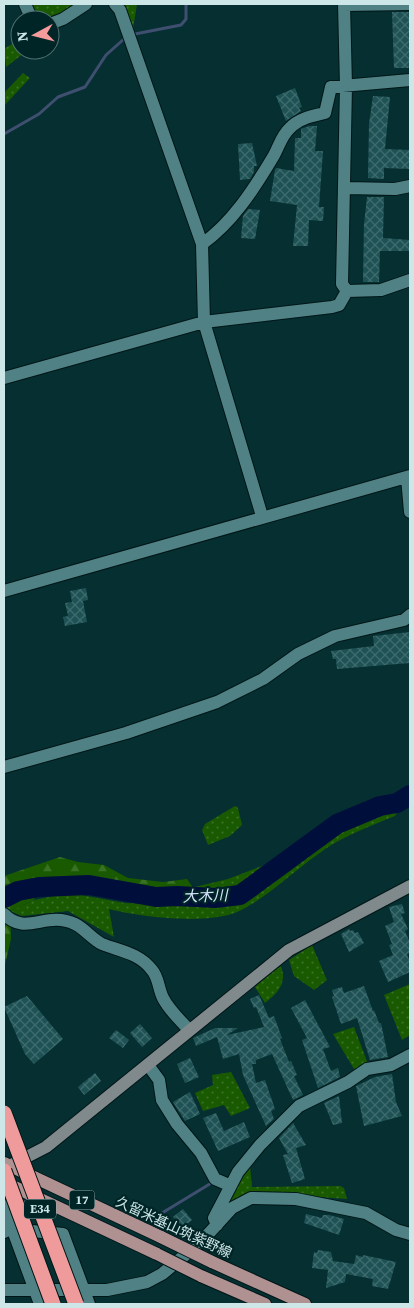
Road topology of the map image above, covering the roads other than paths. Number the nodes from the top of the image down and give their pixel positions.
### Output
1 (86, 4) edge
2 (115, 4) edge
3 (344, 4) edge
4 (410, 4) edge
5 (60, 20) edge
6 (410, 80) edge
7 (346, 86) junction
8 (410, 186) edge
9 (346, 188) junction
10 (202, 244) junction
11 (410, 280) edge
12 (347, 291) junction
13 (204, 322) junction
14 (4, 378) edge
15 (408, 476) edge
16 (410, 512) edge
17 (262, 516) junction
18 (4, 591) edge
19 (410, 616) edge
20 (4, 766) edge
21 (410, 886) edge
22 (8, 918) edge
23 (189, 1030) junction
24 (410, 1055) edge
25 (148, 1065) junction
26 (4, 1113) edge
27 (5, 1167) edge
28 (4, 1182) edge
29 (230, 1185) junction
30 (4, 1206) edge
31 (217, 1225) junction
32 (8, 1230) edge
33 (410, 1234) edge
34 (4, 1290) edge
35 (34, 1290) junction
36 (84, 1290) junction
37 (40, 1304) edge
38 (53, 1304) edge
39 (76, 1304) edge
40 (89, 1304) edge
41 (265, 1304) edge
42 (304, 1304) edge

1 - 5 street
2 - 10 street
3 - 4 street
3 - 7 street
6 - 7 street
7 - 9 street
7 - 10 street
8 - 9 street
9 - 12 street
10 - 13 street
11 - 12 street
12 - 13 street
13 - 14 street
13 - 17 street
15 - 16 street
15 - 17 street
17 - 18 street
19 - 20 street
21 - 23 street
22 - 23 street
23 - 25 street
24 - 29 street
25 - 27 street
25 - 29 street
26 - 39 highway, E34, bridge
27 - 38 highway, E34, bridge
27 - 42 main road, 久留米基山筑紫野線 / 17, bridge
28 - 41 main road, 17, bridge
29 - 31 street
30 - 32 street
31 - 33 street
31 - 36 street
32 - 35 street
32 - 36 street
34 - 35 street
35 - 36 street
35 - 37 street
36 - 40 street

